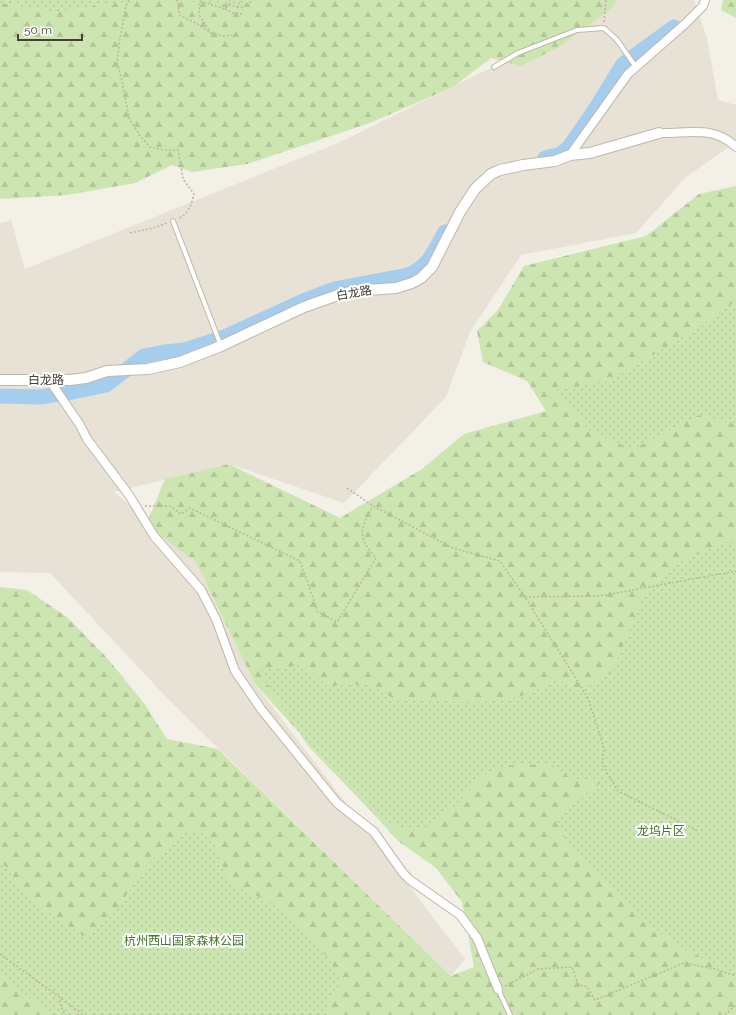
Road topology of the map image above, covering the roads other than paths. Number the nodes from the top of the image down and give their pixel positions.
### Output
1 (706, 0) edge
2 (636, 66) junction
3 (494, 67) dead end
4 (660, 133) joint
5 (736, 147) edge
6 (570, 155) junction
7 (173, 221) road end
8 (221, 346) junction
9 (0, 380) edge
10 (50, 381) junction
11 (498, 989) joint
12 (510, 1015) edge

1 - 2 street
2 - 3 lane
2 - 6 street
4 - 5 street
4 - 6 street, 白龙路
6 - 8 street, 白龙路
7 - 8 lane
8 - 10 street, 白龙路
9 - 10 street, 白龙路
10 - 11 street
11 - 12 lane

